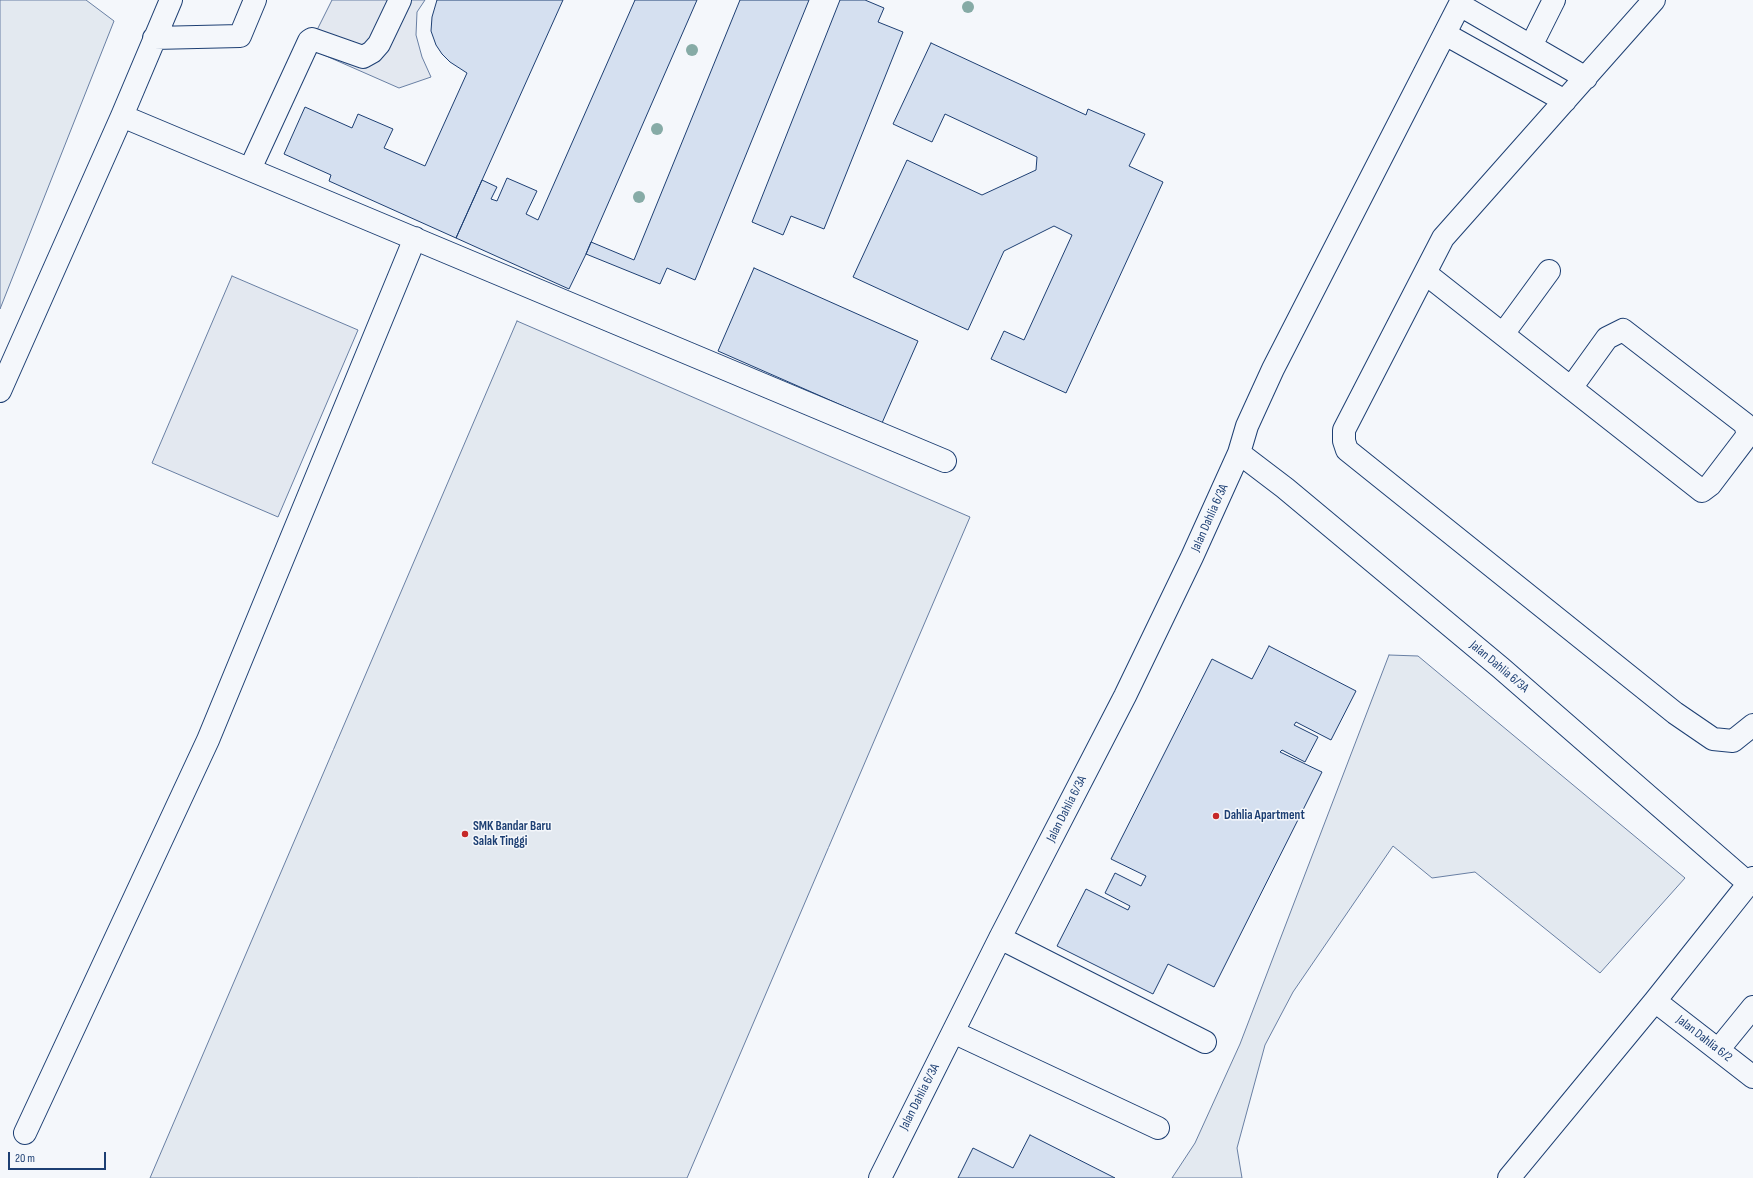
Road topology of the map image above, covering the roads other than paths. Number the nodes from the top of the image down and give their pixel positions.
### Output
1 (171, 0) edge
2 (255, 0) edge
3 (400, 0) edge
4 (1554, 0) edge
5 (1654, 0) edge
6 (1461, 2) edge
7 (1445, 34) junction
8 (154, 38) junction
9 (1531, 46) junction
10 (1586, 78) junction
11 (1565, 101) junction
12 (122, 116) junction
13 (250, 169) junction
14 (415, 238) junction
15 (1550, 271) dead end
16 (1425, 273) junction
17 (1502, 334) junction
18 (1571, 388) junction
19 (0, 391) edge
20 (1240, 453) junction
21 (945, 460) dead end
22 (1753, 725) edge
23 (1751, 881) edge
24 (1000, 938) junction
25 (1656, 1001) junction
26 (1753, 1007) edge
27 (953, 1032) junction
28 (1204, 1042) dead end
29 (1718, 1050) junction
30 (1753, 1077) edge
31 (1158, 1128) dead end
32 (25, 1133) dead end
33 (880, 1178) edge
34 (1509, 1178) edge

1 - 8 street
2 - 8 street
3 - 13 street
4 - 9 street
5 - 10 street
6 - 7 street
6 - 9 street
7 - 11 street
7 - 20 street
8 - 12 street
9 - 10 street
10 - 11 street
11 - 16 street
12 - 13 street
12 - 19 street
13 - 14 street
14 - 21 street
14 - 32 street
15 - 17 street
16 - 17 street
16 - 22 street
17 - 18 street
18 - 18 street
20 - 23 street, Jalan Dahlia 6/3A
20 - 24 street, Jalan Dahlia 6/3A
23 - 25 street
24 - 27 street, Jalan Dahlia 6/3A
24 - 28 street
25 - 29 street, Jalan Dahlia 6/2
25 - 34 street
26 - 29 street
27 - 31 street
27 - 33 street, Jalan Dahlia 6/3A
29 - 30 street, Jalan Dahlia 6/2

